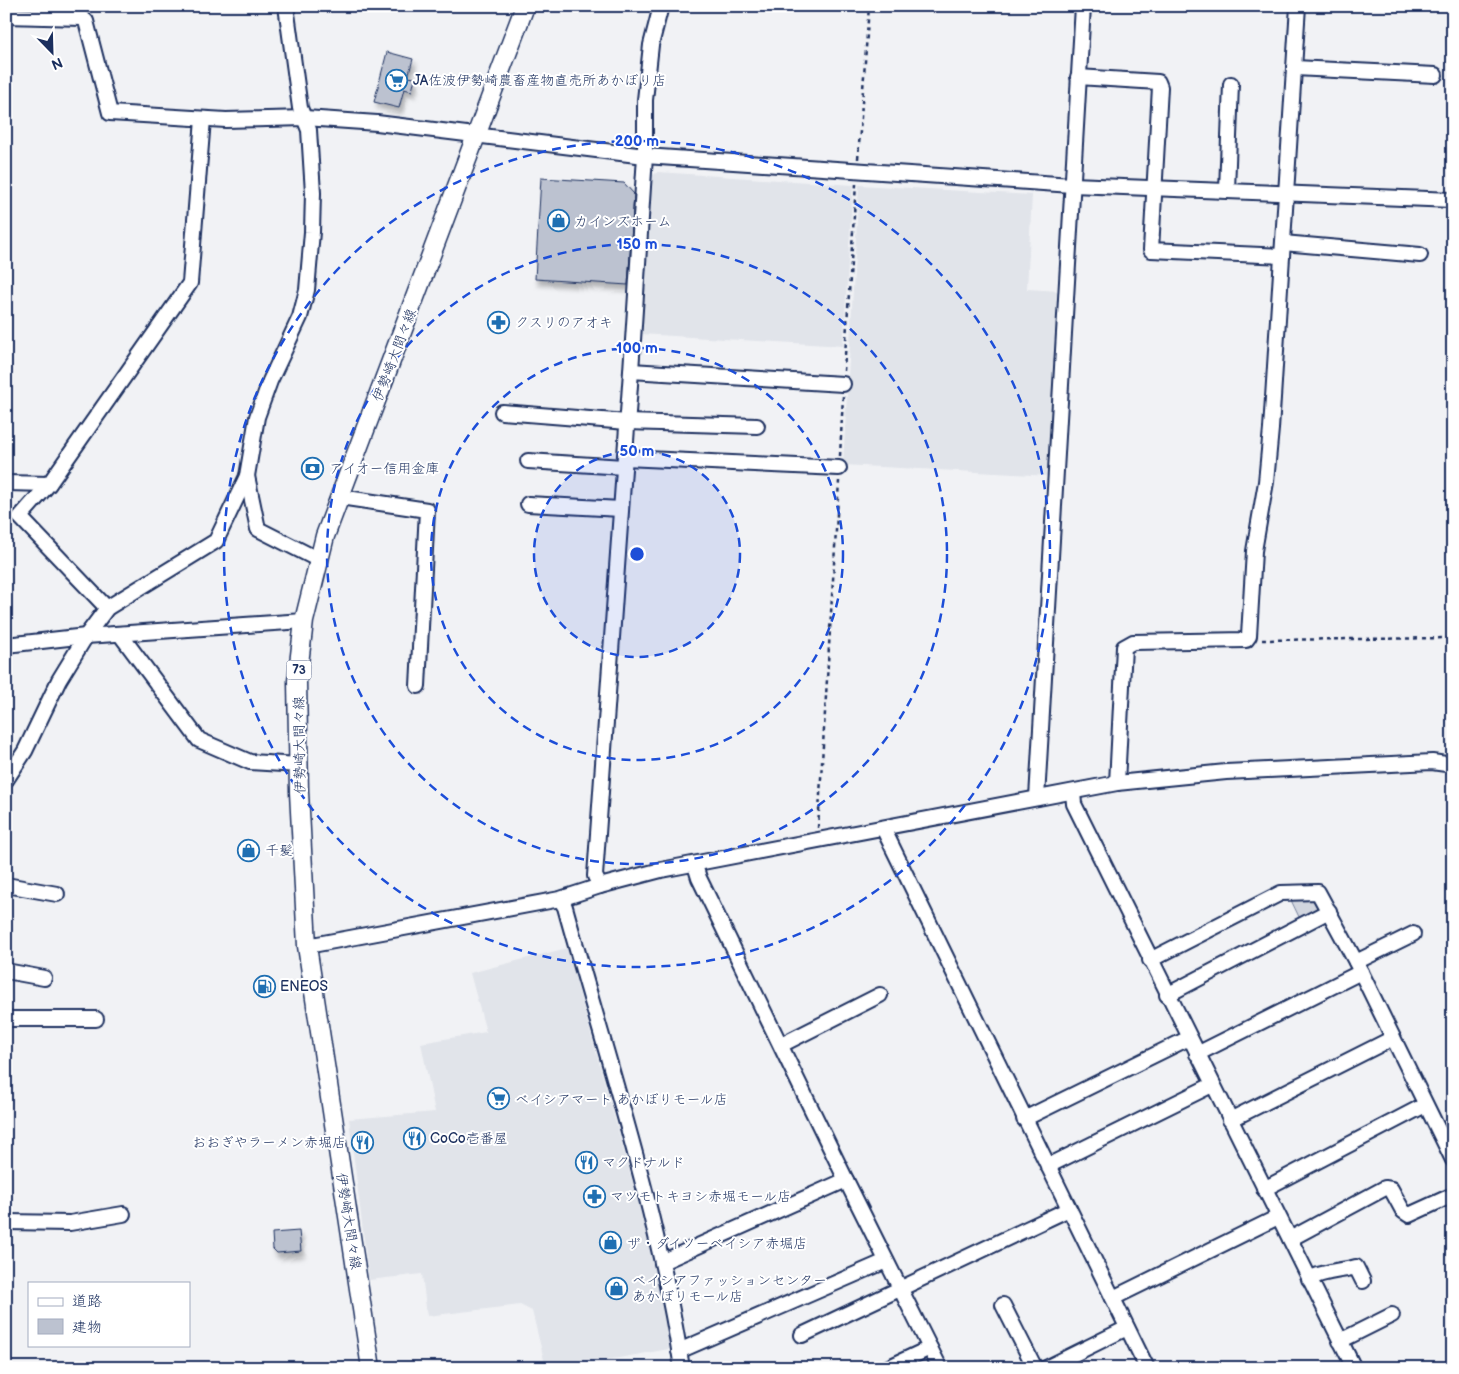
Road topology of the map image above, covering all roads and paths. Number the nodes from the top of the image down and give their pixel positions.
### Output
1 (286, 6) edge
2 (525, 6) edge
3 (661, 6) edge
4 (868, 6) edge
5 (1083, 6) edge
6 (1298, 6) edge
7 (6, 16) edge
8 (1294, 68) junction
9 (1435, 75) dead end
10 (1078, 77) junction
11 (1231, 84) dead end
12 (305, 118) junction
13 (203, 119) junction
14 (477, 134) junction
15 (644, 156) junction
16 (857, 171) junction
17 (1072, 185) junction
18 (1153, 190) junction
19 (1226, 190) junction
20 (1286, 194) junction
21 (1453, 200) edge
22 (1282, 250) junction
23 (1420, 254) dead end
24 (631, 371) junction
25 (843, 384) junction
26 (502, 412) dead end
27 (627, 422) junction
28 (756, 426) dead end
29 (528, 461) dead end
30 (624, 462) junction
31 (839, 468) junction
32 (247, 476) junction
33 (6, 483) edge
34 (48, 484) junction
35 (340, 497) junction
36 (528, 504) dead end
37 (621, 509) junction
38 (319, 560) junction
39 (107, 608) junction
40 (304, 621) junction
41 (120, 634) junction
42 (86, 636) junction
43 (1453, 638) edge
44 (1246, 640) junction
45 (6, 645) edge
46 (418, 686) dead end
47 (299, 765) junction
48 (1453, 765) edge
49 (6, 780) edge
50 (1117, 783) junction
51 (1073, 792) junction
52 (1037, 798) junction
53 (883, 828) junction
54 (817, 842) junction
55 (695, 865) junction
56 (6, 885) edge
57 (600, 886) junction
58 (57, 894) dead end
59 (560, 899) junction
60 (1329, 911) junction
61 (1413, 934) dead end
62 (307, 946) junction
63 (1150, 960) junction
64 (1358, 967) junction
65 (6, 971) edge
66 (44, 978) dead end
67 (880, 995) dead end
68 (1167, 995) junction
69 (6, 1019) edge
70 (96, 1020) dead end
71 (1188, 1038) junction
72 (1393, 1038) junction
73 (781, 1045) junction
74 (1197, 1054) junction
75 (1212, 1085) junction
76 (1425, 1105) junction
77 (1024, 1119) junction
78 (1230, 1120) junction
79 (1453, 1160) edge
80 (1048, 1166) junction
81 (846, 1180) junction
82 (1264, 1189) junction
83 (1453, 1195) edge
84 (1069, 1210) junction
85 (123, 1214) dead end
86 (1278, 1216) junction
87 (6, 1222) edge
88 (1290, 1240) junction
89 (886, 1261) junction
90 (662, 1262) junction
91 (1309, 1279) junction
92 (1363, 1281) dead end
93 (900, 1289) junction
94 (1113, 1298) junction
95 (1003, 1304) dead end
96 (1392, 1314) dead end
97 (1127, 1328) junction
98 (802, 1336) dead end
99 (1340, 1341) junction
100 (930, 1348) junction
101 (679, 1351) junction
102 (1145, 1367) edge
103 (371, 1368) edge
104 (682, 1368) edge
105 (887, 1368) edge
106 (940, 1368) edge
107 (1035, 1368) edge
108 (1046, 1368) edge
109 (1354, 1368) edge

1 - 12 street
2 - 14 main road, 伊勢崎大間々線 / 73
3 - 15 street
4 - 16 path
5 - 10 street
6 - 8 street
7 - 13 street
8 - 9 street
8 - 20 street
10 - 17 street
10 - 18 street
11 - 19 street
12 - 13 street
12 - 14 street
12 - 32 street
13 - 34 street
14 - 15 street
14 - 35 main road, 伊勢崎大間々線 / 73
15 - 16 street
15 - 24 street
16 - 17 street
16 - 25 path
17 - 18 street
17 - 52 street
18 - 19 street
18 - 22 street
19 - 20 street
20 - 21 street
20 - 22 street
22 - 23 street
22 - 44 street
24 - 25 street
24 - 27 street
25 - 31 path
26 - 27 street
27 - 28 street
27 - 30 street
29 - 30 street
30 - 31 street
30 - 37 street
31 - 54 path
32 - 38 street
32 - 39 street
33 - 34 street
34 - 39 street
35 - 38 main road, 伊勢崎大間々線 / 73
35 - 46 street
36 - 37 street
37 - 57 street
38 - 40 main road, 伊勢崎大間々線 / 73
39 - 42 street
40 - 41 street
40 - 47 main road, 伊勢崎大間々線 / 73
41 - 42 street
41 - 47 street
42 - 45 street
42 - 49 street
43 - 44 path
44 - 50 street
47 - 62 main road, 伊勢崎大間々線 / 73
48 - 50 street
50 - 51 street
51 - 52 street
51 - 63 street
52 - 53 street
53 - 54 street
53 - 77 street
54 - 55 street
55 - 57 street
55 - 73 street
56 - 58 street
57 - 59 street
59 - 62 street
59 - 90 street
60 - 63 street
60 - 64 street
60 - 68 street
61 - 64 street
62 - 103 main road, 伊勢崎大間々線 / 73
63 - 68 street
64 - 72 street
64 - 74 street
65 - 66 street
67 - 73 street
68 - 71 street
69 - 70 street
71 - 74 street
71 - 77 street
72 - 76 street
72 - 78 street
73 - 81 street
74 - 75 street
75 - 78 street
75 - 80 street
76 - 79 street
76 - 82 street
77 - 80 street
78 - 82 street
80 - 84 street
81 - 89 street
81 - 90 street
82 - 86 street
83 - 88 street
84 - 93 street
84 - 94 street
85 - 87 street
86 - 88 street
86 - 94 street
88 - 91 street
89 - 93 street
89 - 101 street
90 - 101 street
91 - 92 street
91 - 99 street
93 - 98 street
93 - 100 street
94 - 97 street
95 - 107 street
96 - 99 street
97 - 102 street
97 - 108 street
99 - 109 street
100 - 105 street
100 - 106 street
101 - 104 street

